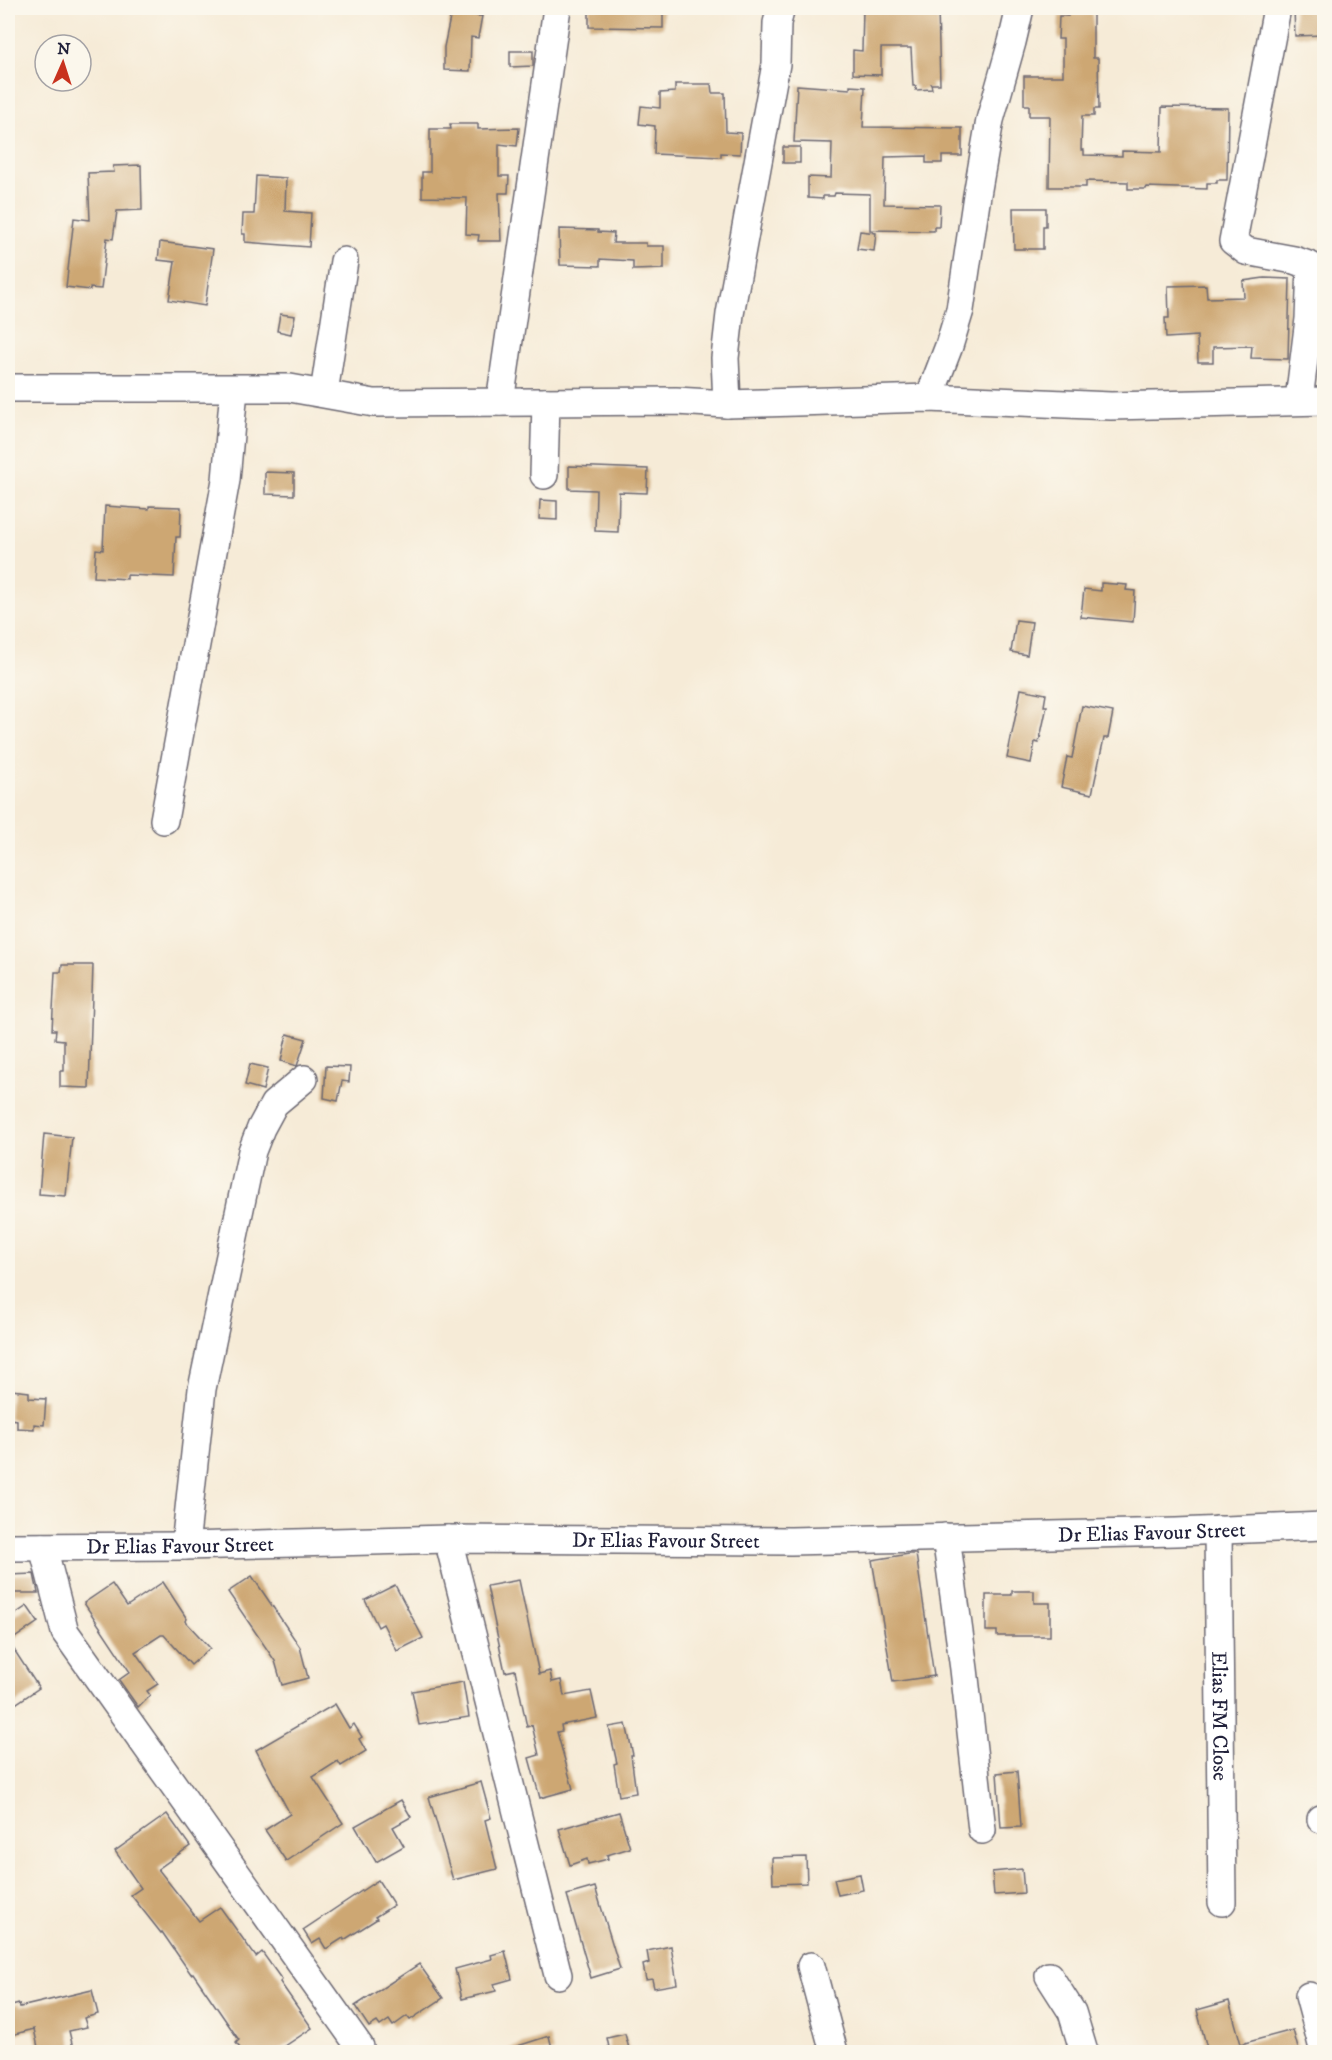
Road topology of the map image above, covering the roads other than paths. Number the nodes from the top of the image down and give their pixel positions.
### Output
1 (557, 8) edge
2 (781, 8) edge
3 (1020, 8) edge
4 (1277, 8) edge
5 (344, 261) dead end
6 (8, 388) edge
7 (234, 388) junction
8 (324, 393) junction
9 (929, 398) junction
10 (1312, 400) edge
11 (500, 402) junction
12 (546, 402) junction
13 (727, 404) junction
14 (544, 475) dead end
15 (164, 820) dead end
16 (304, 1079) dead end
17 (1324, 1526) edge
18 (1218, 1530) junction
19 (946, 1537) junction
20 (448, 1539) junction
21 (184, 1546) junction
22 (8, 1548) edge
23 (43, 1548) junction
24 (982, 1830) dead end
25 (1222, 1902) dead end
26 (811, 1966) dead end
27 (558, 1976) dead end
28 (1049, 1977) dead end
29 (1309, 1996) dead end
30 (360, 2047) dead end
31 (834, 2052) edge
32 (1084, 2052) edge
33 (1324, 2052) edge

1 - 11 street
2 - 13 street
3 - 9 street
4 - 10 street
5 - 8 street
6 - 7 street
7 - 8 street
7 - 15 street
8 - 11 street
9 - 10 street
9 - 13 street
11 - 12 street
12 - 13 street
12 - 14 street
16 - 21 street
17 - 18 street, Dr Elias Favour Street
18 - 19 street, Dr Elias Favour Street
18 - 25 street, Elias FM Close
19 - 20 street, Dr Elias Favour Street
19 - 24 street
20 - 21 street, Dr Elias Favour Street
20 - 27 street
21 - 23 street, Dr Elias Favour Street
22 - 23 street, Dr Elias Favour Street
23 - 30 street
26 - 31 street
28 - 32 street
29 - 33 street

